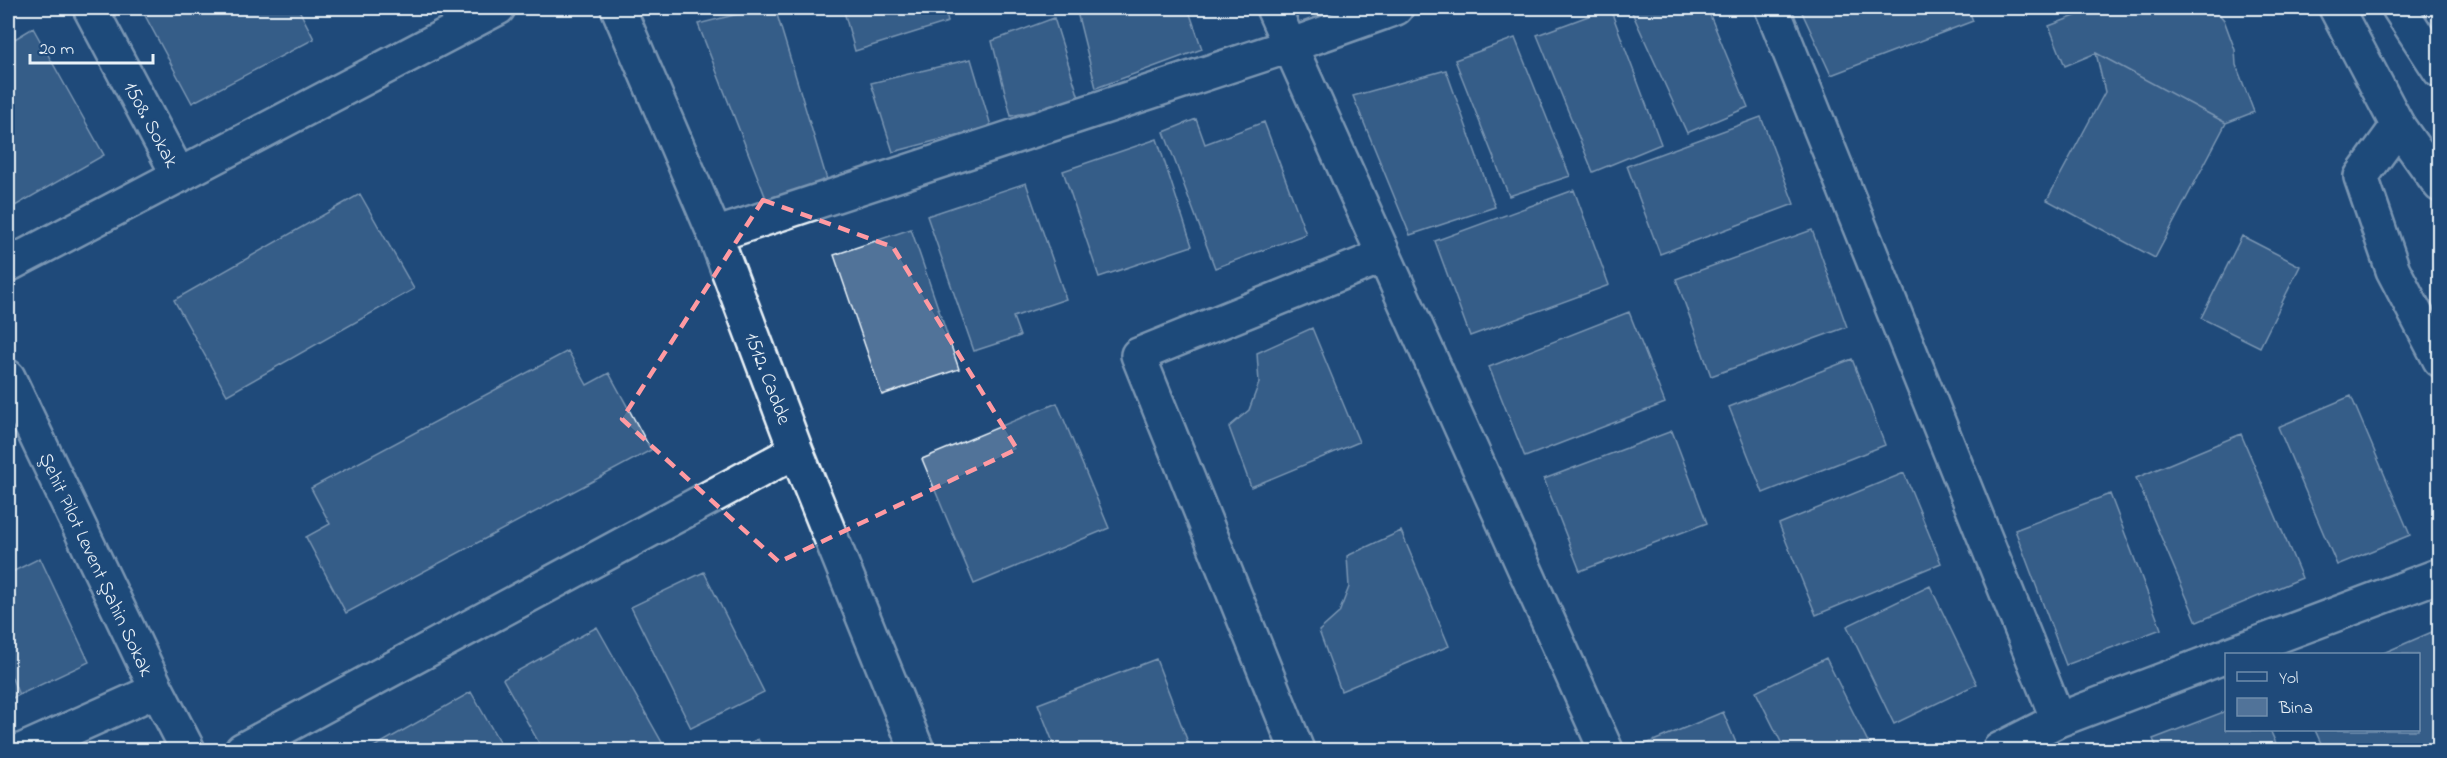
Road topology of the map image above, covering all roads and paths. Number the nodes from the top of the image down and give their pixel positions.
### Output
1 (90, 8) edge
2 (498, 8) edge
3 (618, 8) edge
4 (1273, 8) edge
5 (1396, 8) edge
6 (1772, 8) edge
7 (2336, 8) edge
8 (2399, 8) edge
9 (1289, 46) junction
10 (2439, 71) edge
11 (2398, 126) junction
12 (179, 176) junction
13 (2439, 185) edge
14 (715, 235) junction
15 (1383, 256) junction
16 (8, 265) edge
17 (2439, 360) edge
18 (8, 377) edge
19 (796, 451) junction
20 (2439, 575) edge
21 (2233, 653) edge
22 (2225, 656) edge
23 (157, 690) junction
24 (2058, 720) junction
25 (22, 750) edge
26 (188, 750) edge
27 (242, 750) edge
28 (917, 750) edge
29 (1297, 750) edge
30 (1606, 750) edge
31 (1999, 750) edge

1 - 12 street, 1508. Sokak
2 - 12 street
3 - 14 street, 1512. Cadde
4 - 9 street
5 - 9 street
6 - 24 street
7 - 11 street
8 - 10 street
9 - 14 street
9 - 15 street
11 - 13 street
11 - 17 street
12 - 16 street
14 - 19 street, 1512. Cadde
15 - 29 street
15 - 30 street
18 - 23 street, Şehit Pilot Levent Şahin Sokak
19 - 27 street
19 - 28 street, 1512. Cadde
20 - 21 street
22 - 24 street
23 - 25 street
23 - 26 street, Şehit Pilot Levent Şahin Sokak
24 - 31 street

